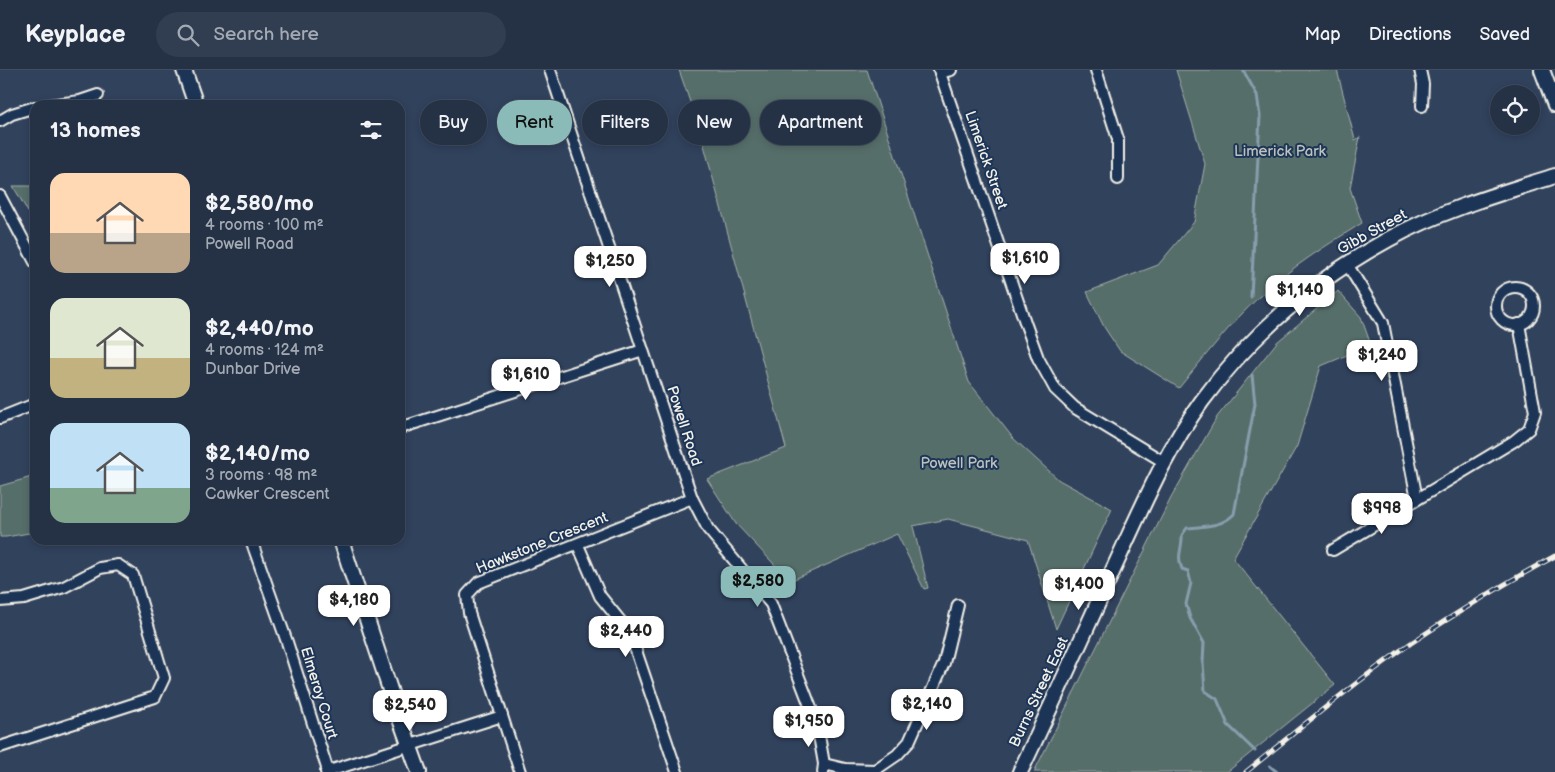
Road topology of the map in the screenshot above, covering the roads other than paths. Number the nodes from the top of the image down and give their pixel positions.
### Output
1 (184, 70) edge
2 (550, 70) edge
3 (951, 70) edge
4 (1096, 70) edge
5 (1420, 70) edge
6 (1542, 70) edge
7 (940, 72) edge
8 (98, 95) dead end
9 (83, 100) edge
10 (194, 100) edge
11 (1555, 105) edge
12 (1422, 106) dead end
13 (30, 109) edge
14 (0, 121) edge
15 (1555, 176) edge
16 (1118, 179) dead end
17 (0, 196) edge
18 (30, 253) edge
19 (1346, 264) junction
20 (1519, 324) dead end
21 (644, 350) junction
22 (30, 406) edge
23 (0, 418) edge
24 (405, 426) edge
25 (1164, 462) junction
26 (692, 498) junction
27 (1417, 499) junction
28 (253, 545) edge
29 (343, 545) edge
30 (578, 545) junction
31 (1333, 550) dead end
32 (0, 601) edge
33 (958, 605) dead end
34 (502, 716) junction
35 (410, 745) junction
36 (0, 747) edge
37 (824, 768) edge
38 (327, 772) edge
39 (419, 772) edge
40 (520, 772) edge
41 (677, 772) edge
42 (1020, 772) edge

1 - 10 street
2 - 21 street, Powell Road
3 - 7 street
4 - 16 street
5 - 12 street
6 - 11 street
7 - 25 street, Limerick Street
8 - 9 street
13 - 14 street
15 - 19 street, Gibb Street
17 - 18 street
19 - 25 street, Gibb Street
19 - 27 street
20 - 27 street
21 - 24 street
21 - 26 street, Powell Road
22 - 23 street
25 - 42 street, Burns Street East
26 - 30 street, Hawkstone Crescent
26 - 37 street, Powell Road
27 - 31 street
28 - 38 street, Elmeroy Court
29 - 35 street
30 - 34 street, Hawkstone Crescent
30 - 41 street
32 - 36 street
33 - 37 street
34 - 35 street
34 - 40 street, Hawkstone Crescent
35 - 38 street
35 - 39 street

